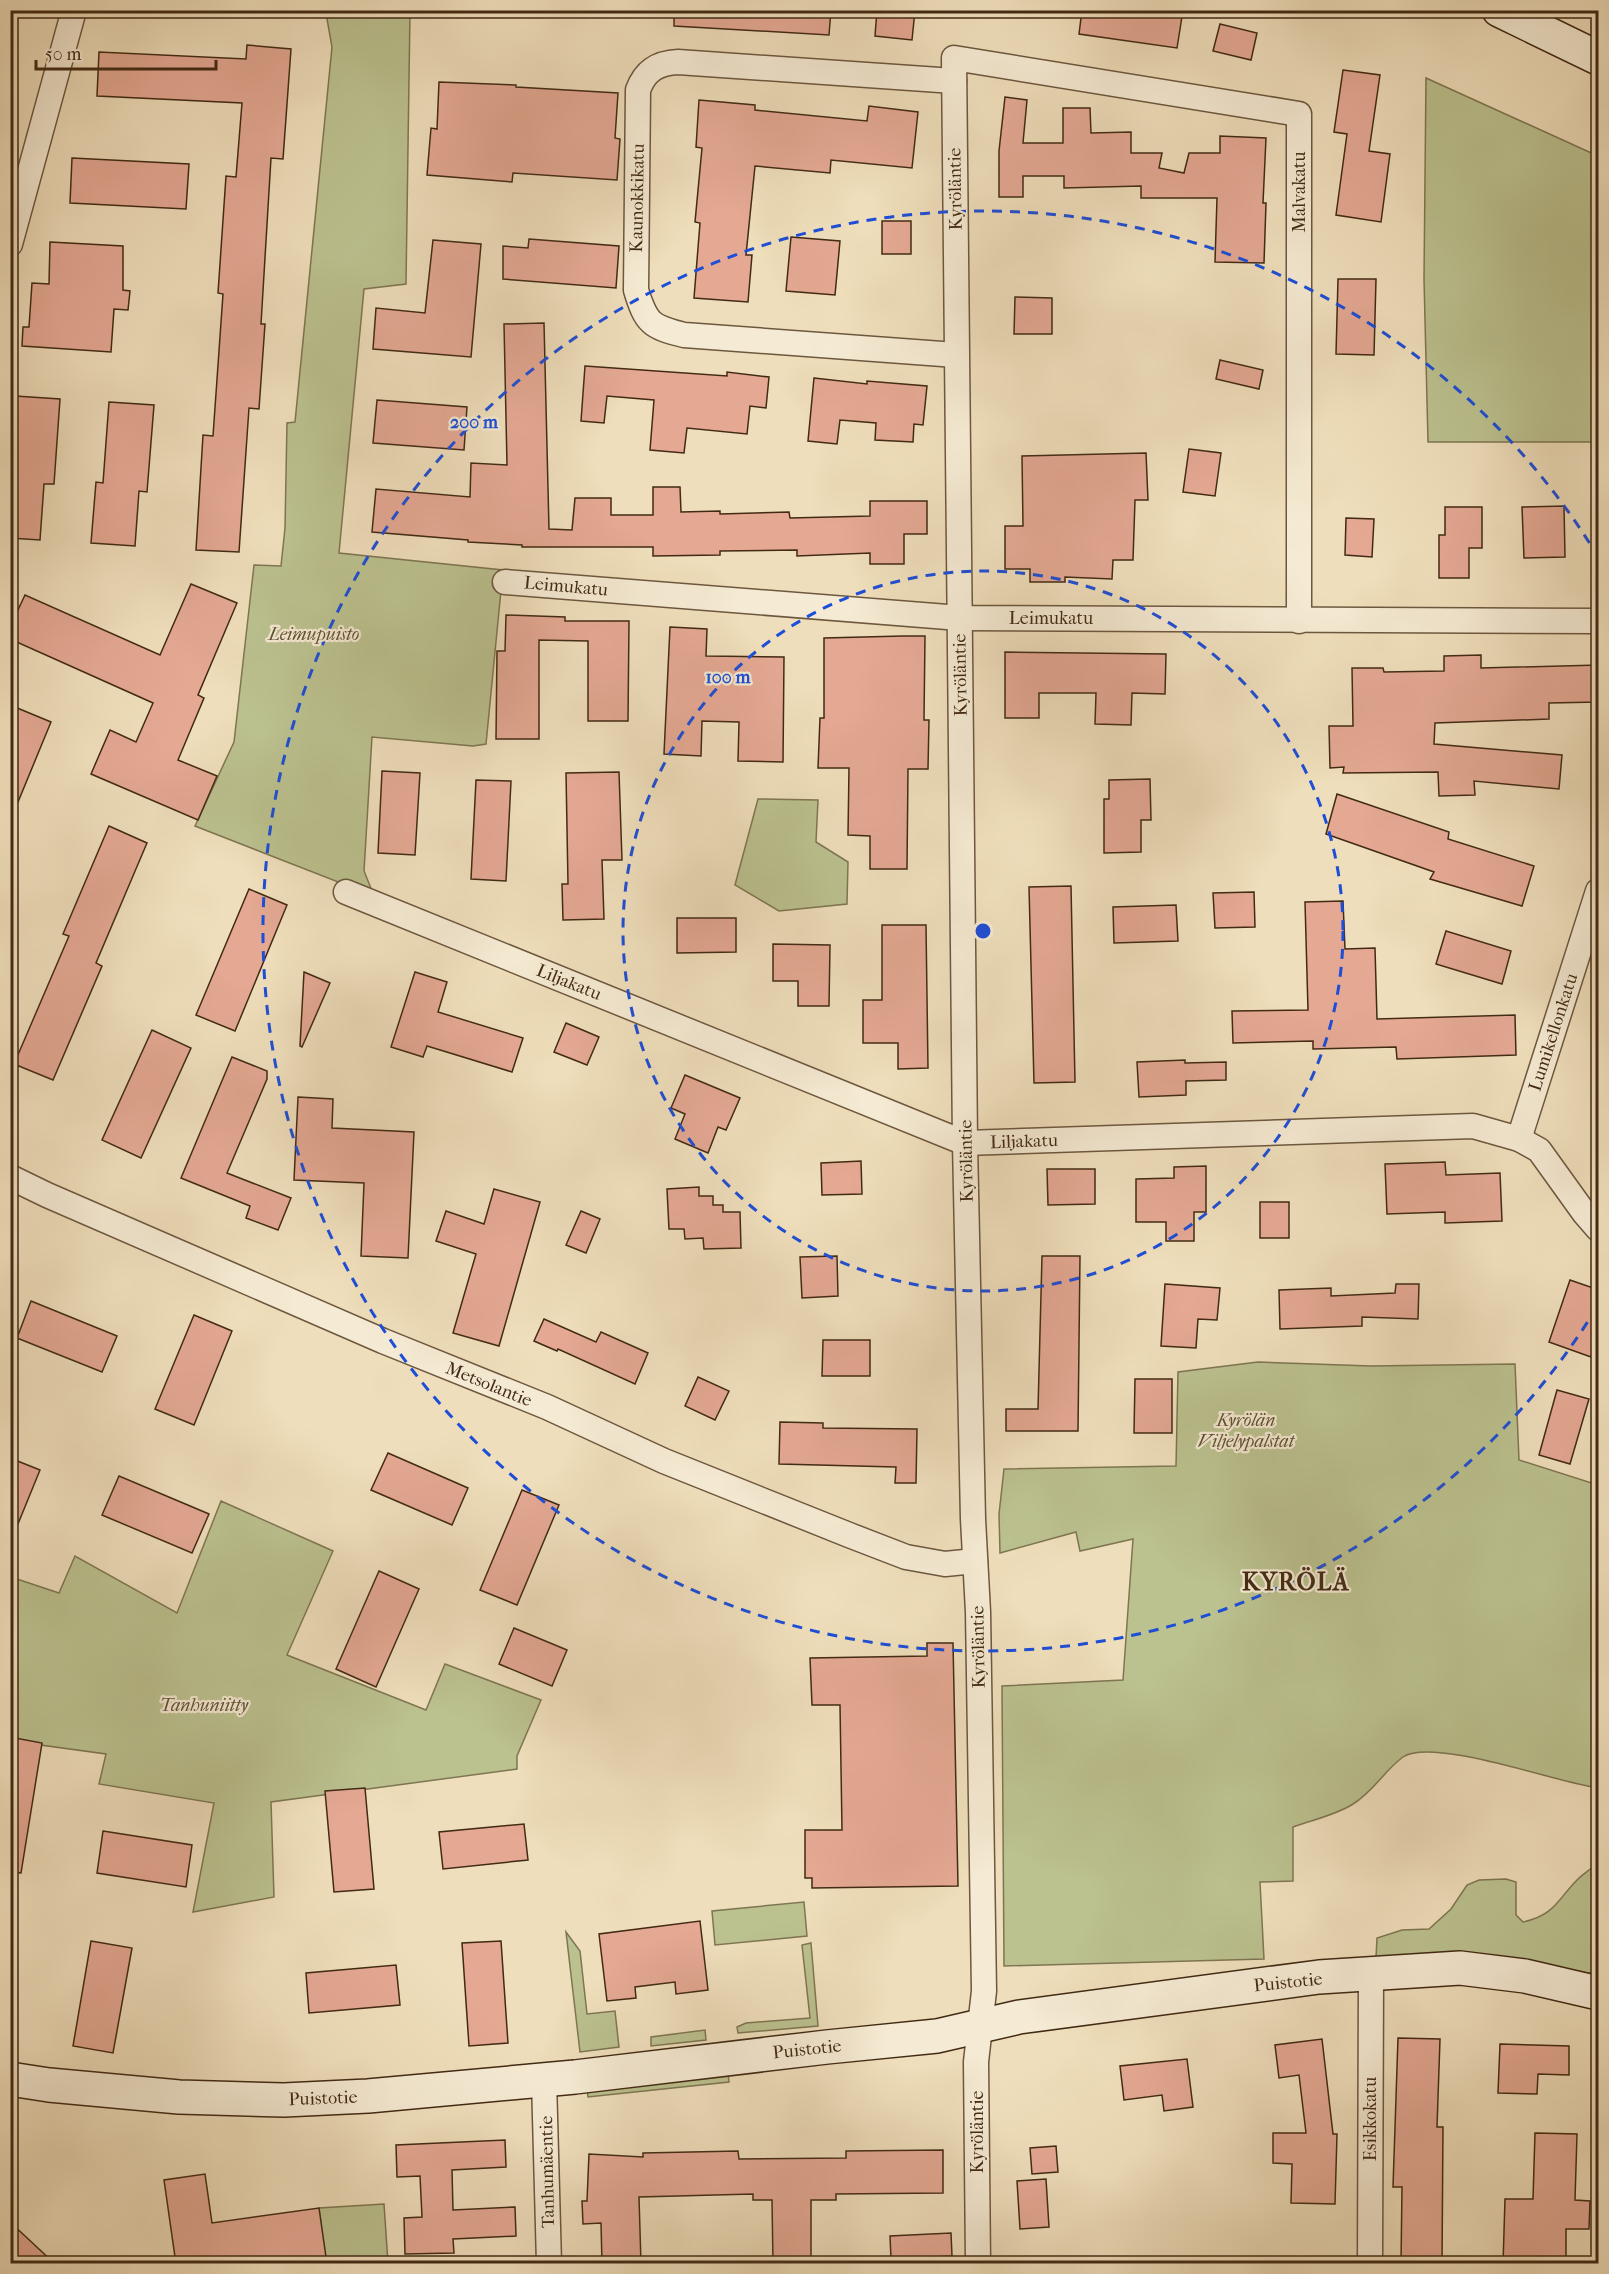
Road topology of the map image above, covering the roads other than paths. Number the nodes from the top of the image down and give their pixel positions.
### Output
1 (74, 10) edge
2 (1499, 10) edge
3 (1599, 58) edge
4 (954, 70) junction
5 (10, 244) edge
6 (956, 355) junction
7 (505, 582) dead end
8 (960, 618) junction
9 (1299, 621) junction
10 (1599, 621) edge
11 (1599, 891) edge
12 (346, 892) dead end
13 (1519, 1139) junction
14 (965, 1143) junction
15 (10, 1177) edge
16 (1599, 1229) edge
17 (975, 1561) junction
18 (1371, 1974) junction
19 (1599, 1993) edge
20 (981, 2028) junction
21 (10, 2079) edge
22 (544, 2080) junction
23 (549, 2264) edge
24 (978, 2264) edge
25 (1370, 2264) edge

1 - 5 street
2 - 3 street
4 - 6 street, Kyröläntie
4 - 6 street, Kaunokkikatu
4 - 9 street, Malvakatu
6 - 8 street, Kyröläntie
7 - 8 street, Leimukatu
8 - 9 street, Leimukatu
8 - 14 street, Kyröläntie
9 - 10 street, Leimukatu
11 - 13 street, Lumikellonkatu
12 - 14 street, Liljakatu
13 - 14 street, Liljakatu
13 - 16 street, Liljakatu
14 - 17 street, Kyröläntie
15 - 17 street, Metsolantie
17 - 20 street, Kyröläntie
18 - 19 street, Puistotie
18 - 20 street, Puistotie
18 - 25 street, Esikkokatu
20 - 22 street, Puistotie
20 - 24 street, Kyröläntie
21 - 22 street, Puistotie
22 - 23 street, Tanhumäentie

